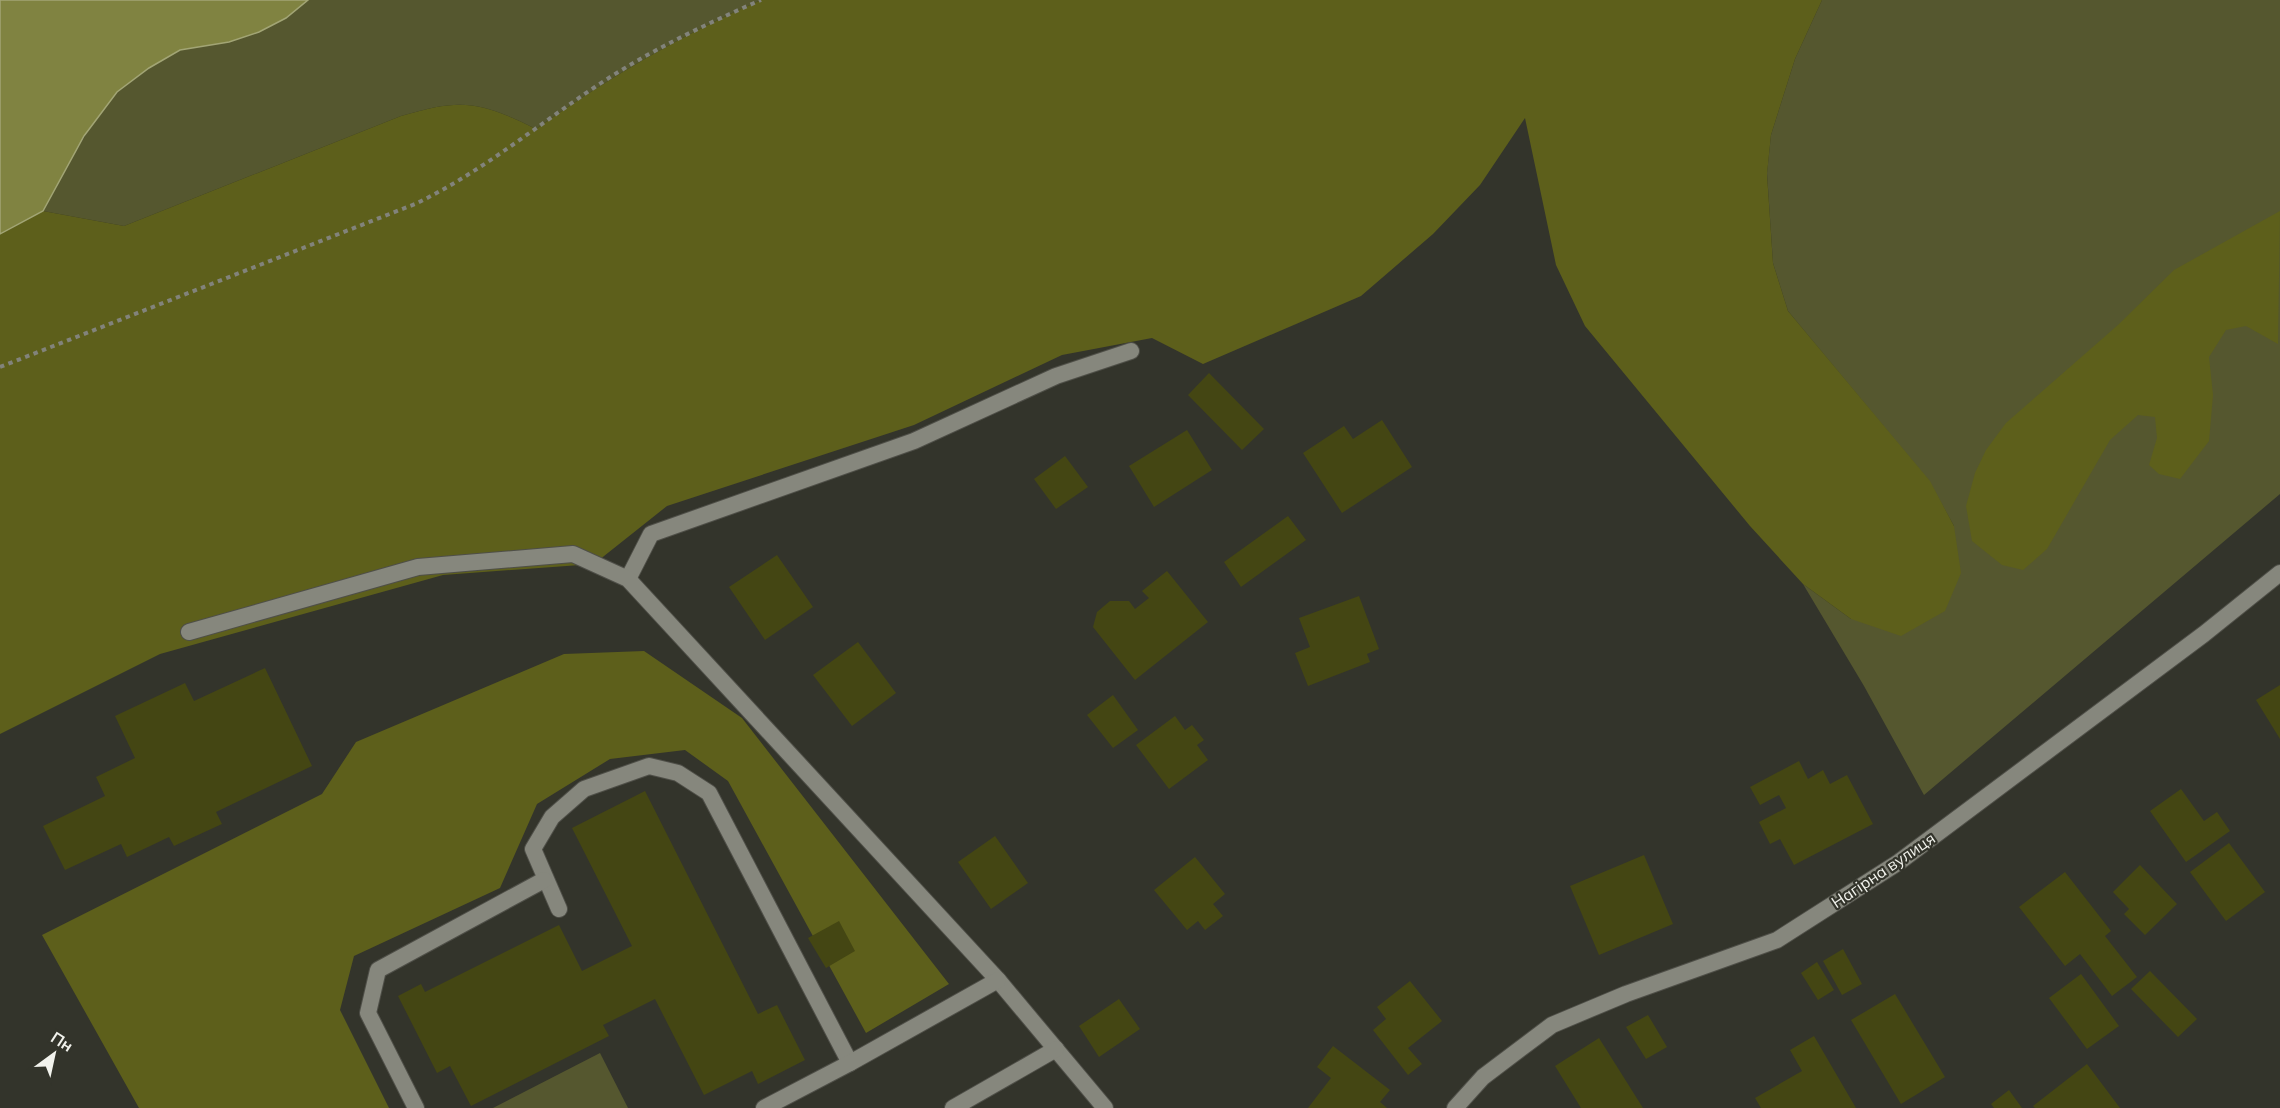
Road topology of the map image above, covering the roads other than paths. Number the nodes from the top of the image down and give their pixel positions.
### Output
1 (1131, 351) dead end
2 (2280, 573) edge
3 (628, 579) junction
4 (189, 632) dead end
5 (544, 880) junction
6 (559, 909) dead end
7 (998, 980) junction
8 (1056, 1049) junction
9 (850, 1064) junction
10 (416, 1108) edge
11 (764, 1108) edge
12 (953, 1108) edge
13 (1105, 1108) edge
14 (1455, 1108) edge

1 - 3 street
2 - 14 street, Нагірна вулиця
3 - 4 street
3 - 7 street
5 - 6 street
5 - 9 street
5 - 10 street
7 - 8 street
7 - 9 street
8 - 12 street
8 - 13 street
9 - 11 street

